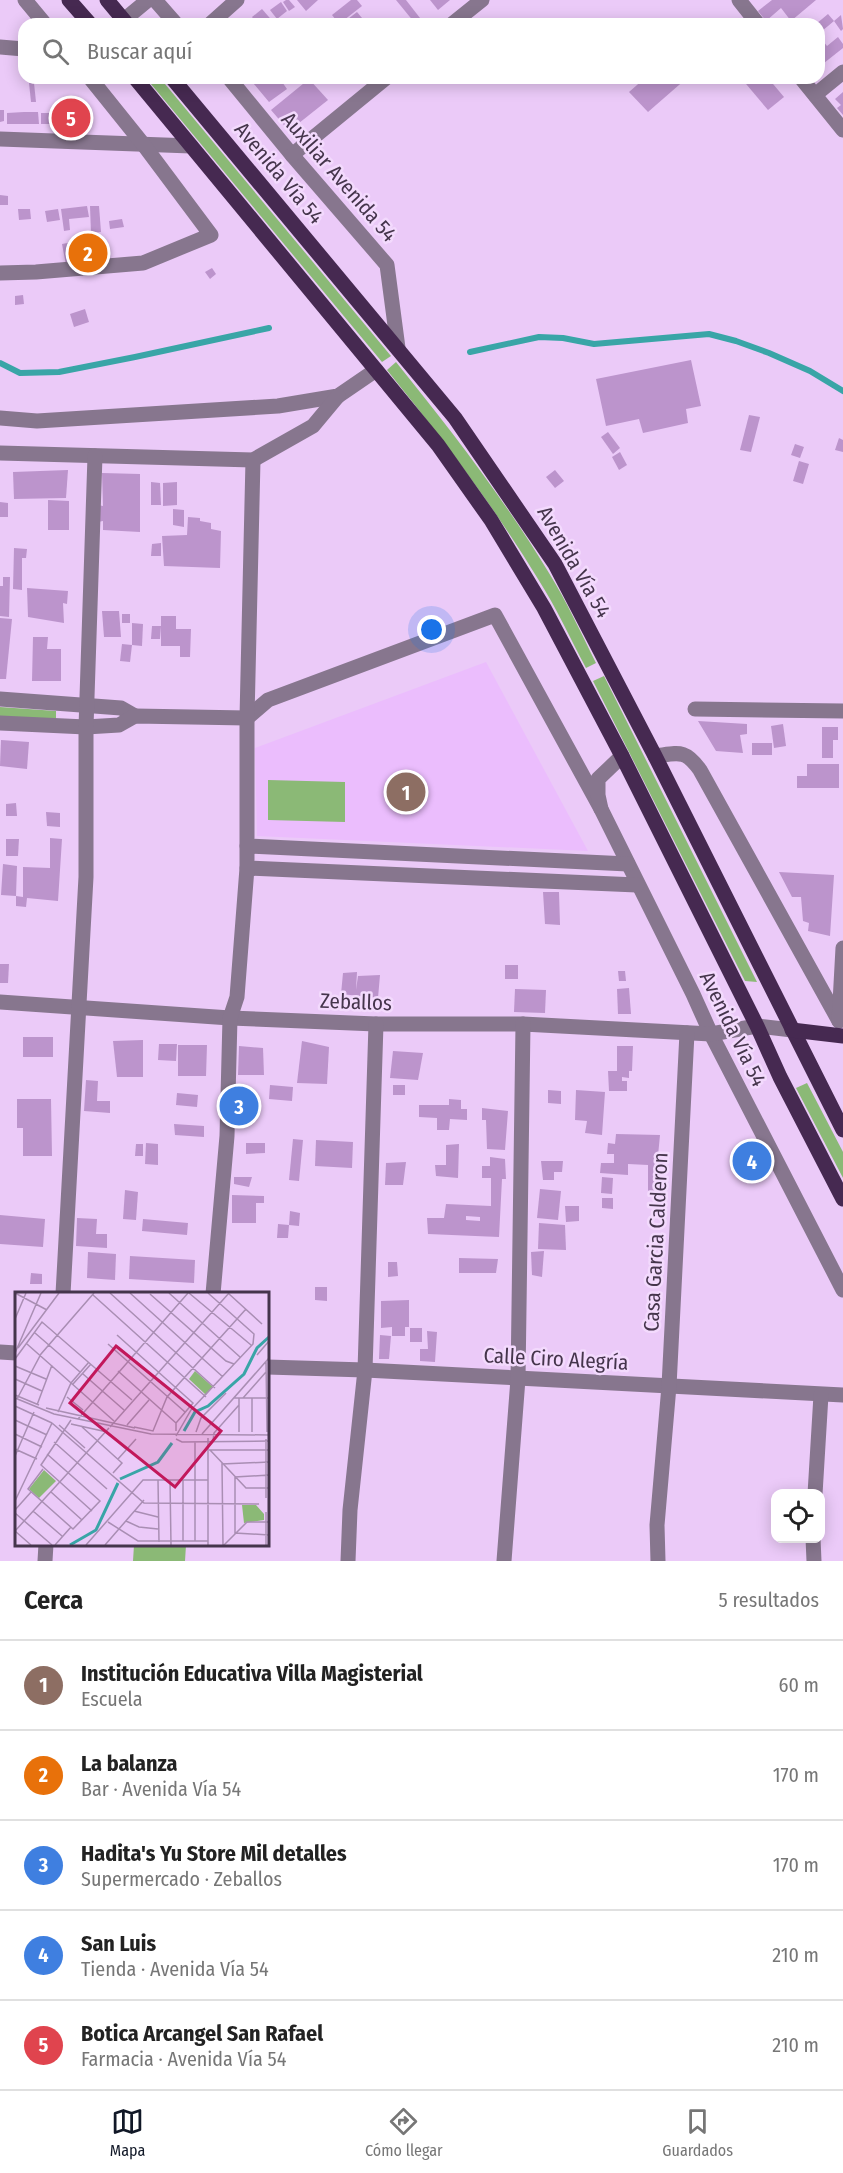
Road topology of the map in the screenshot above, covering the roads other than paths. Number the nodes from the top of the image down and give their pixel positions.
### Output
1 (25, 0) edge
2 (69, 0) edge
3 (107, 0) edge
4 (148, 0) edge
5 (155, 0) edge
6 (237, 0) edge
7 (482, 0) edge
8 (739, 0) edge
9 (40, 18) edge
10 (85, 18) edge
11 (120, 18) edge
12 (128, 18) edge
13 (171, 18) edge
14 (217, 18) edge
15 (460, 18) edge
16 (753, 18) edge
17 (0, 47) edge
18 (18, 48) edge
19 (843, 72) edge
20 (95, 84) edge
21 (140, 84) edge
22 (177, 84) edge
23 (234, 84) edge
24 (379, 84) edge
25 (806, 84) edge
26 (815, 96) junction
27 (843, 130) edge
28 (0, 139) edge
29 (143, 144) junction
30 (191, 146) junction
31 (292, 155) junction
32 (0, 273) edge
33 (398, 348) junction
34 (376, 370) junction
35 (338, 396) junction
36 (0, 418) edge
37 (0, 453) edge
38 (95, 456) junction
39 (254, 460) junction
40 (0, 699) edge
41 (87, 704) junction
42 (695, 710) dead end
43 (843, 711) edge
44 (135, 716) junction
45 (247, 718) junction
46 (0, 723) edge
47 (86, 727) junction
48 (622, 756) junction
49 (655, 756) junction
50 (601, 809) junction
51 (247, 846) junction
52 (628, 864) junction
53 (247, 868) junction
54 (637, 885) junction
55 (843, 948) edge
56 (0, 1002) edge
57 (80, 1008) junction
58 (230, 1018) junction
59 (376, 1024) junction
60 (523, 1024) junction
61 (757, 1026) junction
62 (842, 1029) edge
63 (792, 1030) junction
64 (687, 1033) junction
65 (711, 1034) junction
66 (843, 1130) edge
67 (843, 1199) edge
68 (843, 1290) edge
69 (63, 1292) edge
70 (213, 1292) edge
71 (0, 1352) edge
72 (15, 1353) edge
73 (268, 1367) edge
74 (365, 1370) junction
75 (518, 1378) junction
76 (669, 1386) junction
77 (821, 1395) junction
78 (843, 1395) edge
79 (815, 1489) edge
80 (813, 1543) edge
81 (46, 1546) edge
82 (45, 1561) edge
83 (348, 1561) edge
84 (504, 1561) edge
85 (658, 1561) edge
86 (814, 1561) edge

1 - 9 street
2 - 10 main road
3 - 11 main road
4 - 12 street
5 - 13 street
6 - 14 street
7 - 15 street
8 - 16 street
17 - 18 street
19 - 26 street
20 - 29 street
21 - 30 main road, Avenida Vía 54
22 - 33 main road, Avenida Vía 54
23 - 31 street, Auxiliar Avenida 54
24 - 31 street
25 - 26 street
26 - 27 street
28 - 29 street
29 - 30 street
29 - 32 street
30 - 34 main road, Avenida Vía 54
31 - 33 street, Auxiliar Avenida 54
33 - 49 main road, Avenida Vía 54
34 - 35 street
34 - 48 main road, Avenida Vía 54
35 - 36 street
35 - 39 street
37 - 38 street
38 - 39 street
38 - 41 street
39 - 45 street
40 - 41 street
41 - 44 street
41 - 47 street
42 - 43 street
44 - 45 street
44 - 47 street
45 - 50 street
45 - 51 street
46 - 47 street
47 - 57 street
48 - 50 street, Avenida Vía 54
48 - 61 main road, Avenida Vía 54
49 - 62 street
49 - 63 main road, Avenida Vía 54
50 - 52 street, Avenida Vía 54
51 - 52 street
51 - 53 street
52 - 54 street, Avenida Vía 54
53 - 54 street
53 - 58 street
54 - 65 street, Avenida Vía 54
55 - 62 street
56 - 57 street, Zeballos
57 - 58 street, Zeballos
57 - 69 street
58 - 59 street, Zeballos
58 - 70 street
59 - 60 street, Zeballos
59 - 74 street
60 - 64 street, Zeballos
60 - 75 street
61 - 63 street, Zeballos
61 - 65 street, Zeballos
61 - 67 main road, Avenida Vía 54
62 - 63 main road
63 - 66 main road, Avenida Vía 54
64 - 65 street, Zeballos
64 - 76 street, Casa Garcia Calderon
65 - 68 street, Avenida Vía 54
71 - 72 street
73 - 74 street, Calle Ciro Alegría
74 - 75 street, Calle Ciro Alegría
74 - 83 street
75 - 76 street, Calle Ciro Alegría
75 - 84 street
76 - 77 street, Calle Ciro Alegría
76 - 85 street, Casa Garcia Calderon
77 - 78 street, Calle Ciro Alegría
77 - 79 street
80 - 86 street
81 - 82 street

